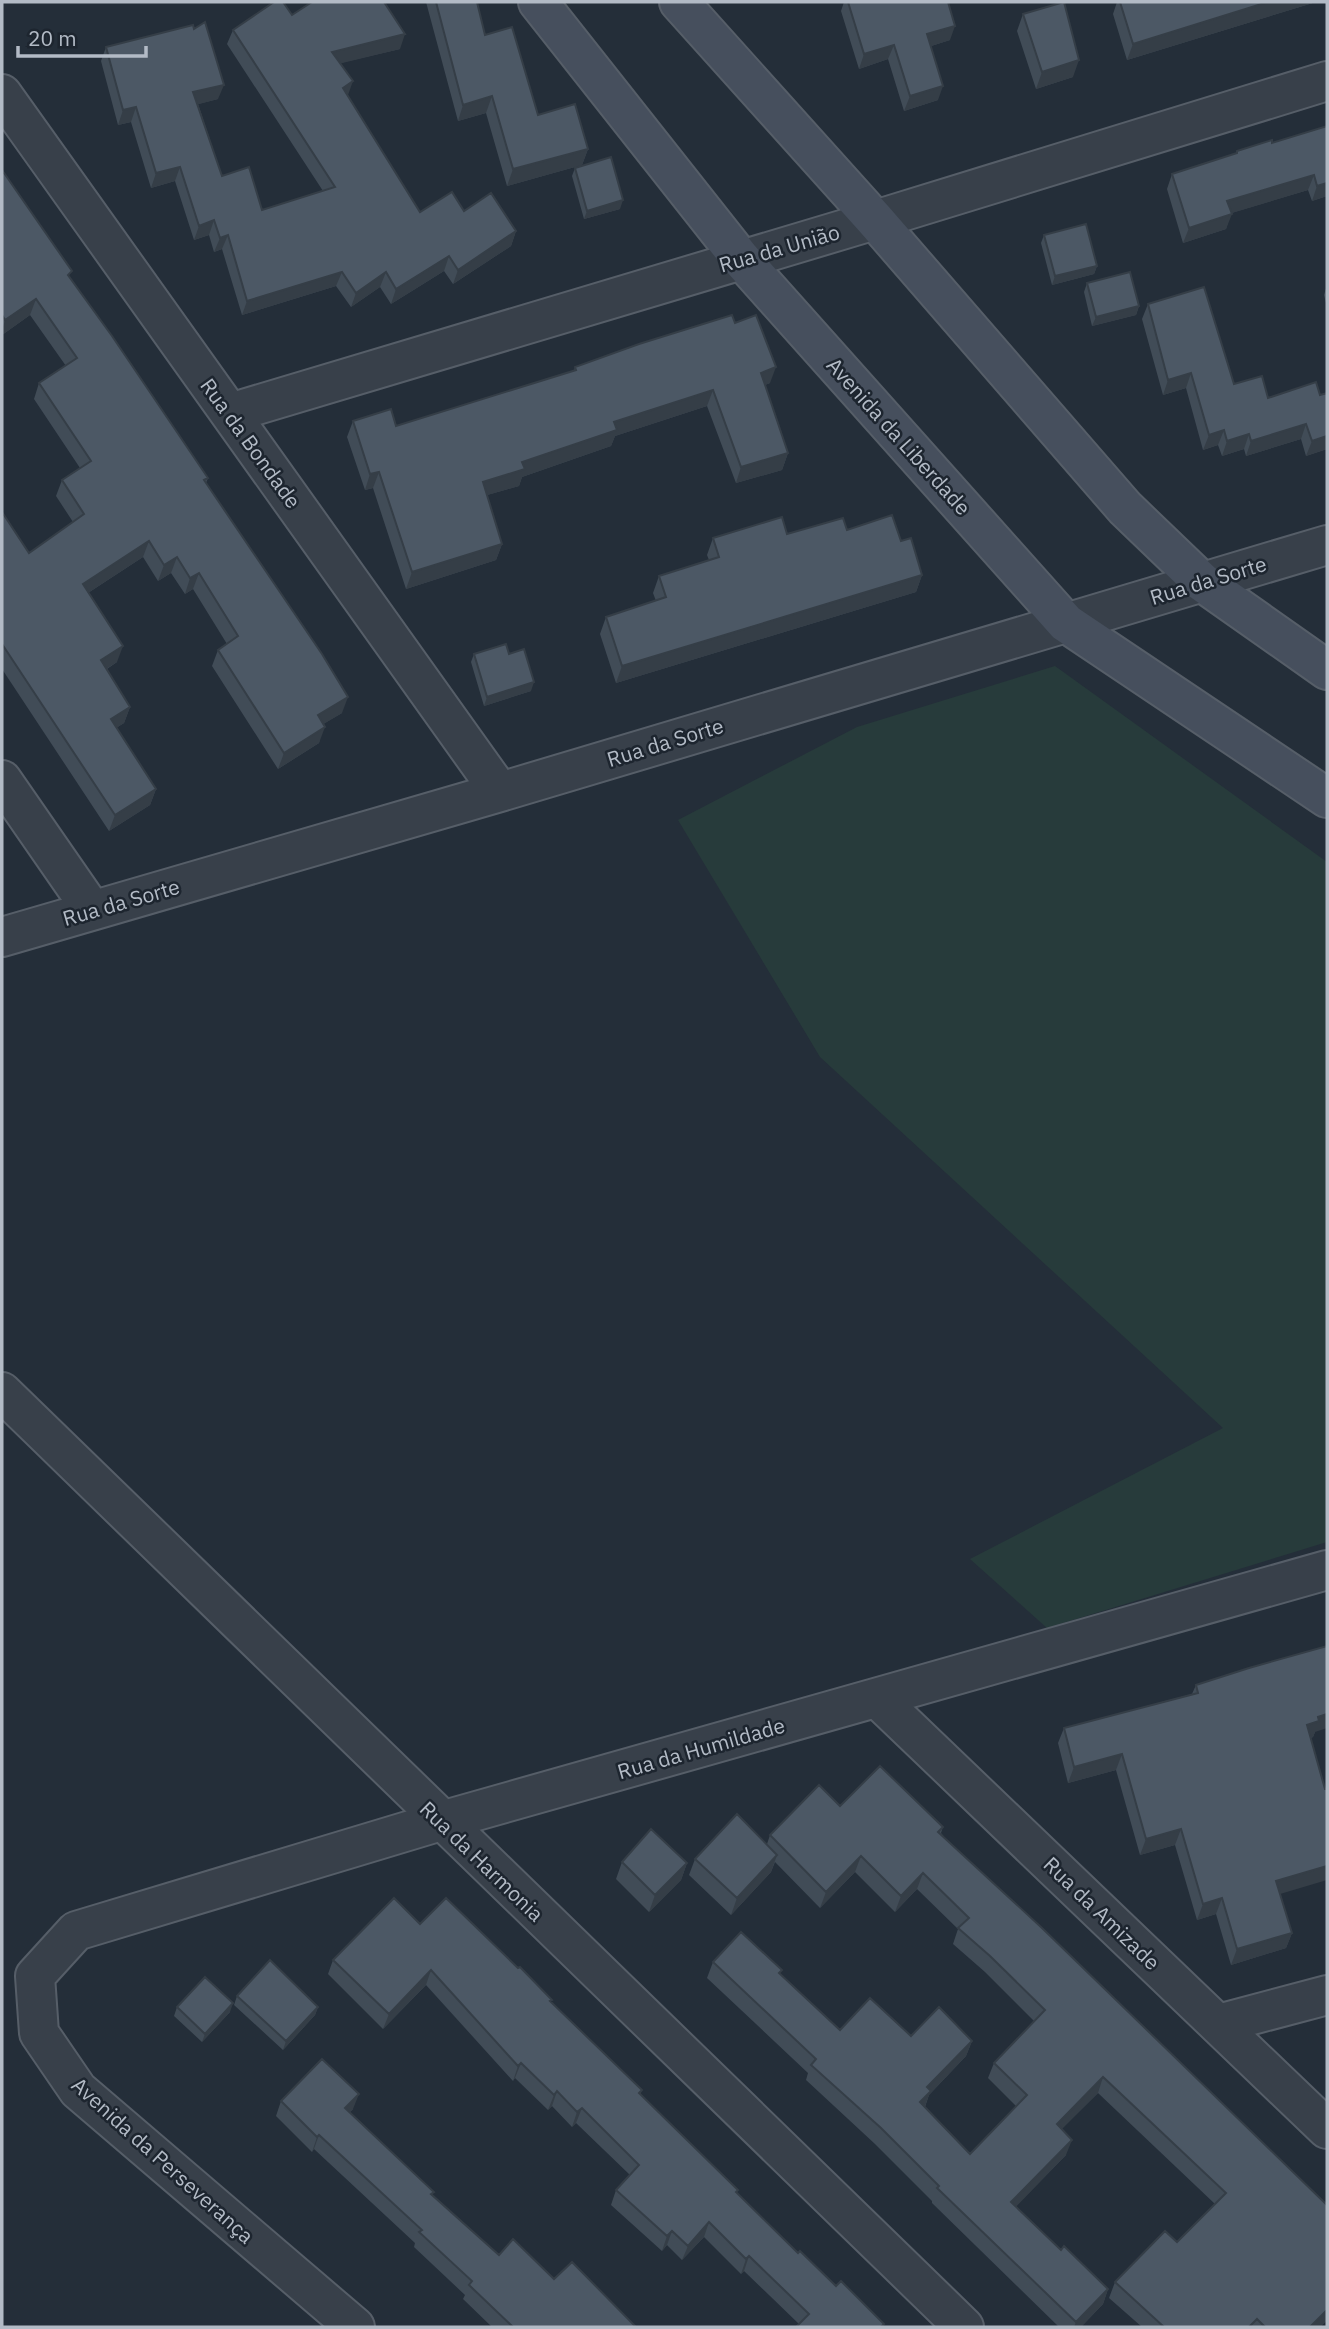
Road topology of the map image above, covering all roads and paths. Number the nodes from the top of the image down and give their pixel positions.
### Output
1 (538, 2) edge
2 (679, 2) edge
3 (1327, 81) edge
4 (2, 94) edge
5 (875, 220) junction
6 (741, 259) junction
7 (230, 413) junction
8 (1327, 545) edge
9 (1202, 582) junction
10 (1066, 623) junction
11 (1327, 670) edge
12 (2, 780) edge
13 (500, 792) junction
14 (1327, 798) edge
15 (92, 910) junction
16 (2, 937) edge
17 (2, 1392) edge
18 (1327, 1570) edge
19 (877, 1698) junction
20 (441, 1821) junction
21 (76, 1931) joint
22 (1327, 1995) edge
23 (1218, 2024) junction
24 (1327, 2129) edge
25 (355, 2327) edge
26 (964, 2327) edge

1 - 6 street, Avenida da Liberdade
2 - 5 street
3 - 5 street, Rua da União
4 - 7 street, Rua da Bondade
5 - 6 street, Rua da União
5 - 9 street
6 - 7 street, Rua da União
6 - 10 street, Avenida da Liberdade
7 - 13 street, Rua da Bondade
8 - 9 street, Rua da Sorte
9 - 10 street, Rua da Sorte
9 - 11 street
10 - 13 street, Rua da Sorte
10 - 14 street, Avenida da Liberdade
12 - 15 street
13 - 15 street, Rua da Sorte
15 - 16 street, Rua da Sorte
17 - 20 street, Rua da Harmonia
18 - 19 street, Rua da Humildade
19 - 20 street, Rua da Humildade
19 - 23 street, Rua da Amizade
20 - 21 street, Rua da Humildade
20 - 26 street, Rua da Harmonia
21 - 25 street, Avenida da Perseverança
22 - 23 street
23 - 24 street, Rua da Amizade

